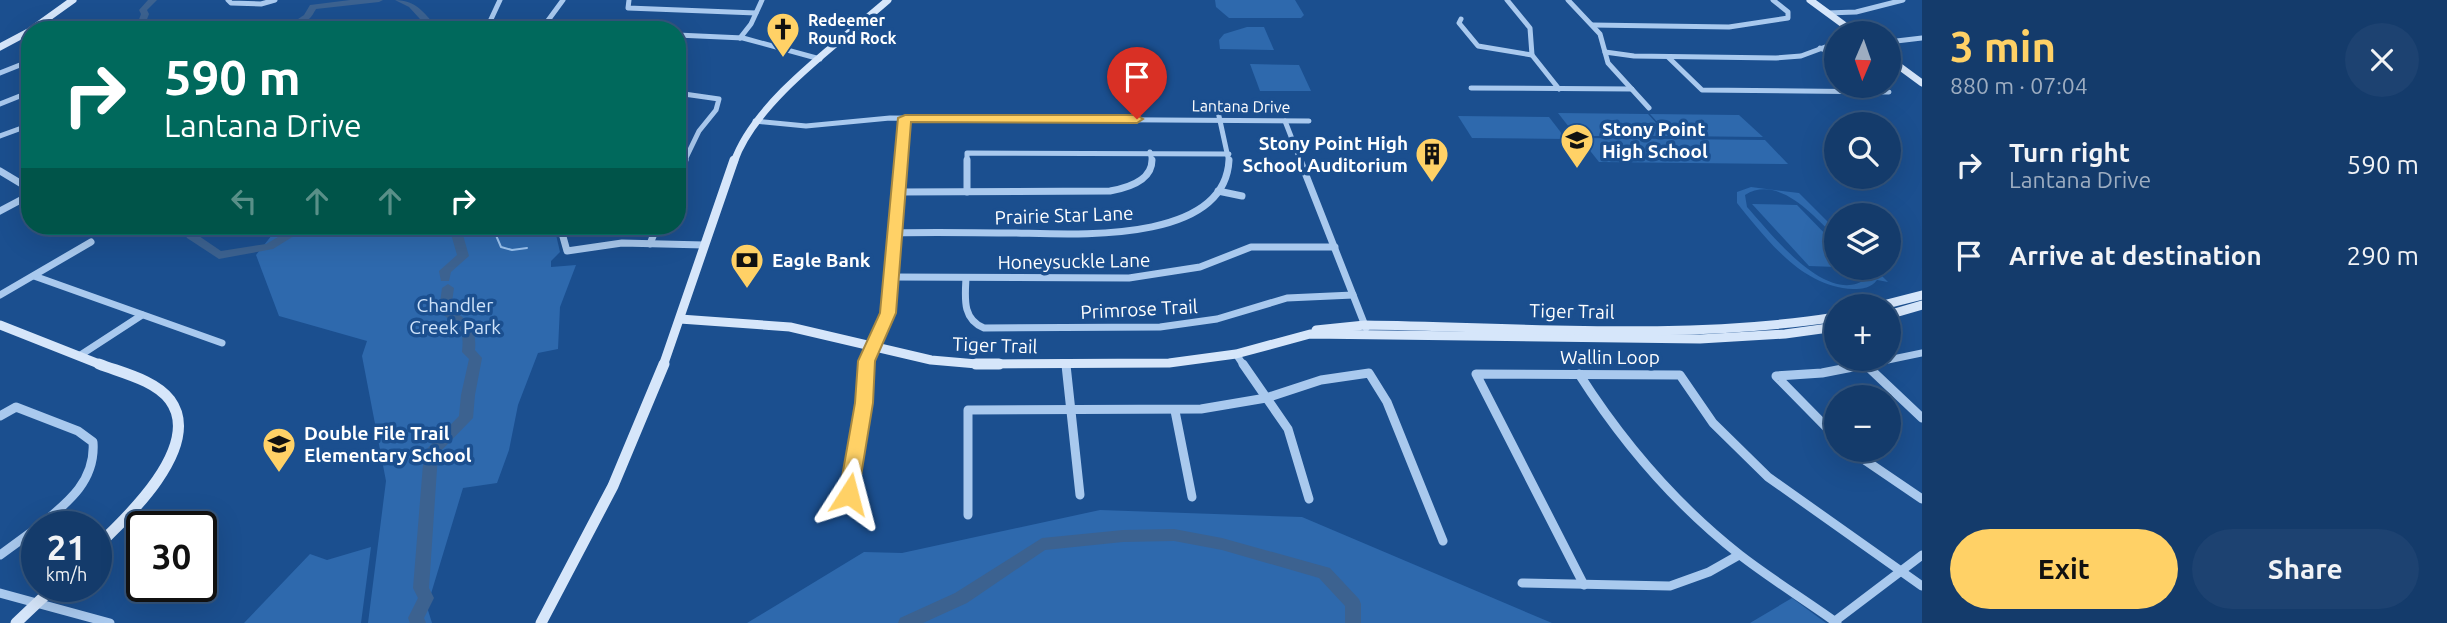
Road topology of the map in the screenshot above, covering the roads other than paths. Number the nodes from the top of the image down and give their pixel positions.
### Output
1 (73, 0) edge
2 (80, 0) edge
3 (228, 0) edge
4 (275, 0) edge
5 (500, 0) edge
6 (563, 0) edge
7 (629, 0) edge
8 (762, 0) edge
9 (888, 0) edge
10 (1507, 0) edge
11 (1568, 0) edge
12 (1773, 0) edge
13 (1810, 0) edge
14 (1903, 0) edge
15 (756, 13) junction
16 (1828, 13) junction
17 (1461, 19) dead end
18 (43, 21) edge
19 (52, 21) edge
20 (490, 21) edge
21 (549, 21) edge
22 (1839, 21) edge
23 (1592, 25) junction
24 (686, 35) edge
25 (21, 36) edge
26 (740, 38) junction
27 (1922, 38) edge
28 (21, 40) edge
29 (1901, 40) edge
30 (1824, 47) edge
31 (1820, 48) junction
32 (0, 50) edge
33 (1824, 50) edge
34 (1605, 52) junction
35 (1532, 55) junction
36 (1668, 57) junction
37 (821, 59) junction
38 (21, 65) edge
39 (1901, 68) edge
40 (0, 73) edge
41 (1922, 83) edge
42 (1471, 88) dead end
43 (1559, 89) junction
44 (1632, 89) junction
45 (1824, 91) edge
46 (686, 94) edge
47 (21, 96) edge
48 (0, 104) edge
49 (1217, 107) dead end
50 (1649, 108) dead end
51 (905, 118) junction
52 (1220, 120) junction
53 (755, 121) junction
54 (1284, 121) junction
55 (1309, 121) dead end
56 (803, 126) junction
57 (21, 128) edge
58 (802, 135) dead end
59 (0, 136) edge
60 (1150, 152) junction
61 (1229, 153) junction
62 (686, 158) edge
63 (0, 171) edge
64 (21, 184) edge
65 (1218, 191) junction
66 (898, 192) junction
67 (967, 192) junction
68 (1242, 196) dead end
69 (21, 200) edge
70 (0, 211) edge
71 (896, 233) junction
72 (563, 235) edge
73 (654, 235) edge
74 (91, 242) dead end
75 (650, 244) junction
76 (704, 245) junction
77 (1335, 247) junction
78 (34, 276) junction
79 (892, 277) junction
80 (966, 278) junction
81 (0, 295) edge
82 (1353, 295) junction
83 (1922, 295) edge
84 (1901, 300) edge
85 (1922, 306) edge
86 (1901, 312) edge
87 (142, 315) junction
88 (680, 319) junction
89 (1824, 319) edge
90 (0, 325) edge
91 (1367, 329) junction
92 (1824, 329) edge
93 (222, 343) dead end
94 (872, 346) junction
95 (1922, 353) edge
96 (1236, 354) junction
97 (79, 356) junction
98 (1901, 358) edge
99 (1066, 365) junction
100 (1833, 371) edge
101 (1872, 371) edge
102 (1579, 374) junction
103 (1266, 398) junction
104 (1070, 411) junction
105 (1175, 411) junction
106 (0, 416) edge
107 (1922, 418) edge
108 (1824, 425) edge
109 (1868, 462) edge
110 (849, 494) dead end
111 (1080, 495) dead end
112 (1192, 497) dead end
113 (1309, 499) dead end
114 (1922, 499) edge
115 (53, 511) edge
116 (968, 516) dead end
117 (112, 532) edge
118 (21, 539) edge
119 (1443, 541) dead end
120 (0, 555) edge
121 (1739, 555) junction
122 (1922, 555) edge
123 (1902, 572) junction
124 (1522, 583) dead end
125 (1584, 585) junction
126 (1922, 586) edge
127 (0, 593) edge
128 (38, 603) junction
129 (96, 621) edge
130 (1836, 622) edge
131 (16, 623) edge
132 (110, 623) edge
133 (541, 623) edge

1 - 18 street
2 - 19 street
3 - 4 street
5 - 20 street
6 - 21 street
7 - 15 street
8 - 15 street
9 - 37 street
10 - 35 street
11 - 23 street
12 - 23 street
13 - 16 street
14 - 16 street
15 - 26 street
16 - 22 street
17 - 35 street
23 - 34 street
24 - 26 street
25 - 32 street
26 - 37 street
27 - 29 street
28 - 32 street
30 - 31 street
31 - 33 street
31 - 36 street
34 - 36 street
34 - 44 street
35 - 43 street
36 - 45 street
37 - 53 street
38 - 40 street
39 - 41 street
42 - 43 street
43 - 44 street
44 - 50 street
46 - 62 street
47 - 48 street
49 - 52 street
51 - 52 street, Lantana Drive
51 - 56 street, Lantana Drive
51 - 66 street
52 - 54 street, Lantana Drive
52 - 61 street
53 - 56 street, Lantana Drive
53 - 76 street
54 - 55 street, Lantana Drive
54 - 77 street
56 - 58 street
57 - 59 street
60 - 61 street
60 - 67 street
60 - 67 street
61 - 65 street
63 - 64 street
65 - 68 street
65 - 71 street, Prairie Star Lane
66 - 67 street
66 - 71 street
69 - 70 street
71 - 79 street
72 - 75 street
73 - 75 street
74 - 78 street
75 - 76 street
76 - 88 street
77 - 80 street, Honeysuckle Lane
77 - 82 street
78 - 81 street
78 - 87 street
79 - 80 street, Honeysuckle Lane
79 - 94 street
80 - 82 street, Primrose Trail
82 - 91 street
83 - 84 street
85 - 86 street
87 - 93 street
87 - 97 street
88 - 94 street, Tiger Trail
88 - 133 street
89 - 91 street, Tiger Trail
90 - 97 street
91 - 92 street, Tiger Trail
91 - 96 street, Tiger Trail
94 - 99 street, Tiger Trail
94 - 110 street
95 - 98 street
96 - 99 street, Tiger Trail
96 - 103 street
97 - 117 street
99 - 104 street
100 - 108 street
101 - 107 street
102 - 121 street
102 - 123 street, Wallin Loop
102 - 125 street, Wallin Loop
103 - 105 street
103 - 113 street
103 - 119 street
104 - 105 street
104 - 111 street
104 - 116 street
105 - 112 street
106 - 115 street
109 - 114 street
118 - 120 street
121 - 125 street
121 - 130 street
122 - 123 street
123 - 126 street
123 - 130 street
124 - 125 street
127 - 128 street
128 - 129 street
128 - 131 street
129 - 132 street

